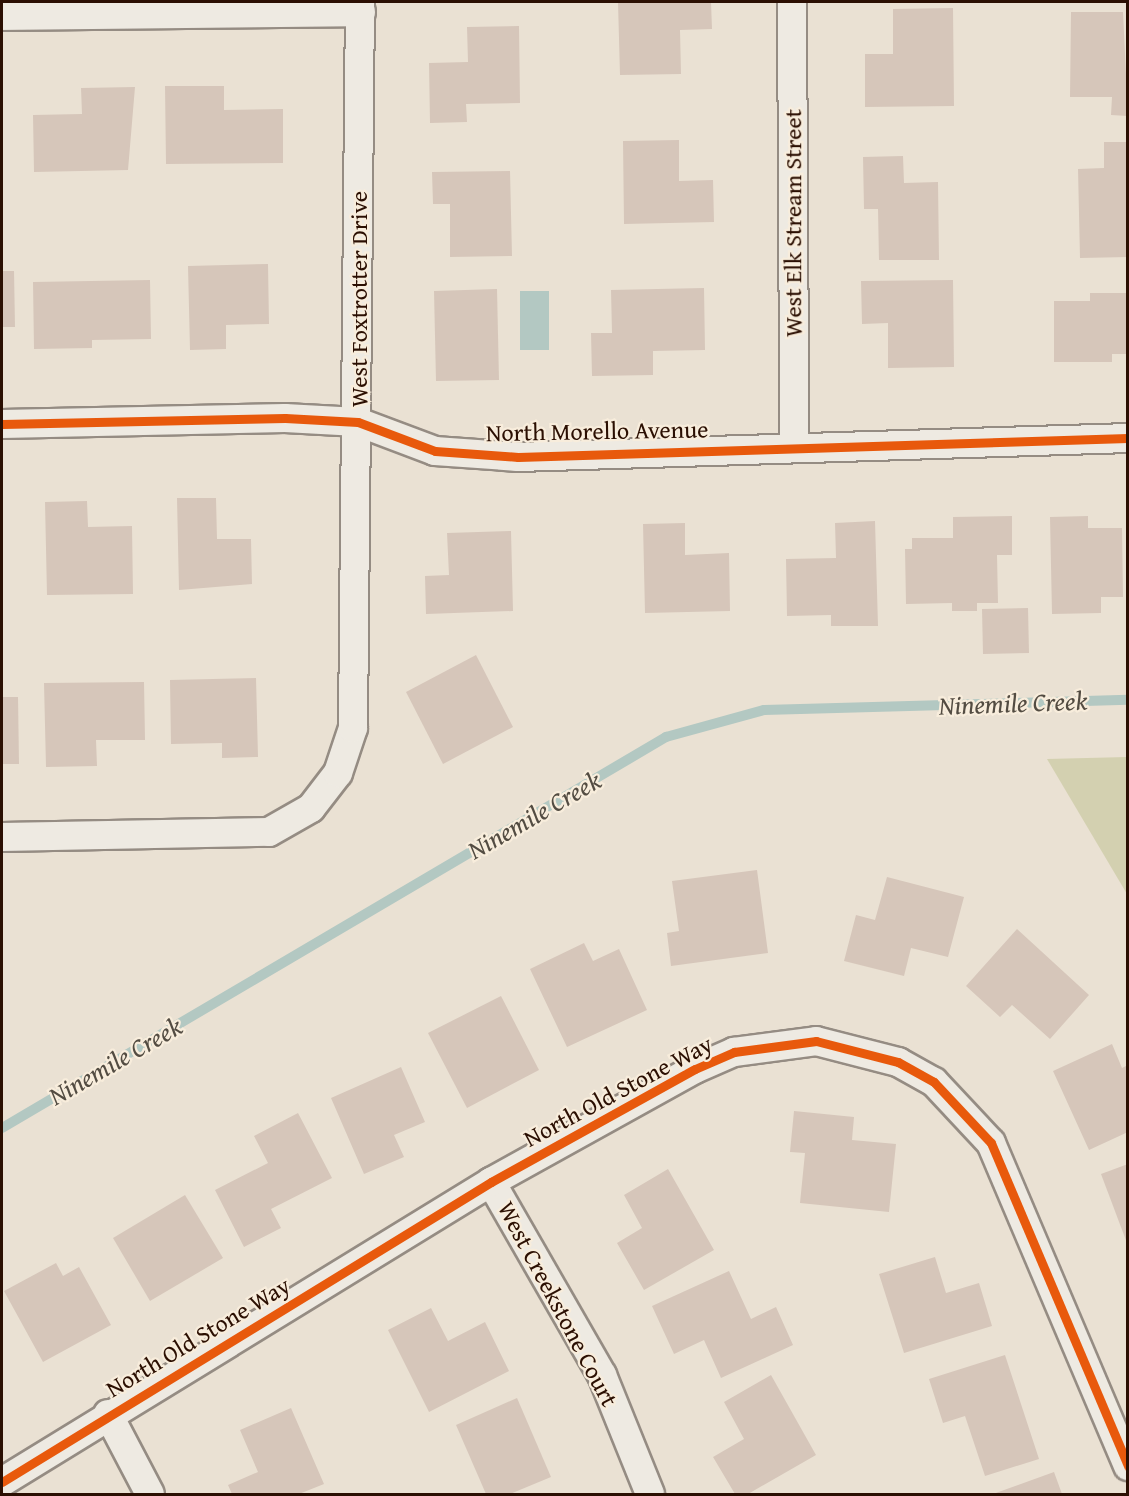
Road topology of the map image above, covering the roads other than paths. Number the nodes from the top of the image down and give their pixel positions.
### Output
1 (792, 2) edge
2 (361, 7) edge
3 (2, 16) edge
4 (358, 422) junction
5 (2, 424) edge
6 (1128, 438) edge
7 (794, 444) junction
8 (2, 837) edge
9 (491, 1182) junction
10 (108, 1414) junction
11 (1128, 1466) edge
12 (2, 1482) edge
13 (150, 1494) edge
14 (650, 1494) edge

1 - 7 street, West Elk Stream Street
2 - 3 street
2 - 4 street, West Foxtrotter Drive
4 - 5 street, North Morello Avenue
4 - 7 street, North Morello Avenue
4 - 8 street, West Foxtrotter Drive
6 - 7 street, North Morello Avenue
9 - 10 street, North Old Stone Way
9 - 11 street, North Old Stone Way
9 - 14 street, West Creekstone Court
10 - 12 street, North Old Stone Way
10 - 13 street

